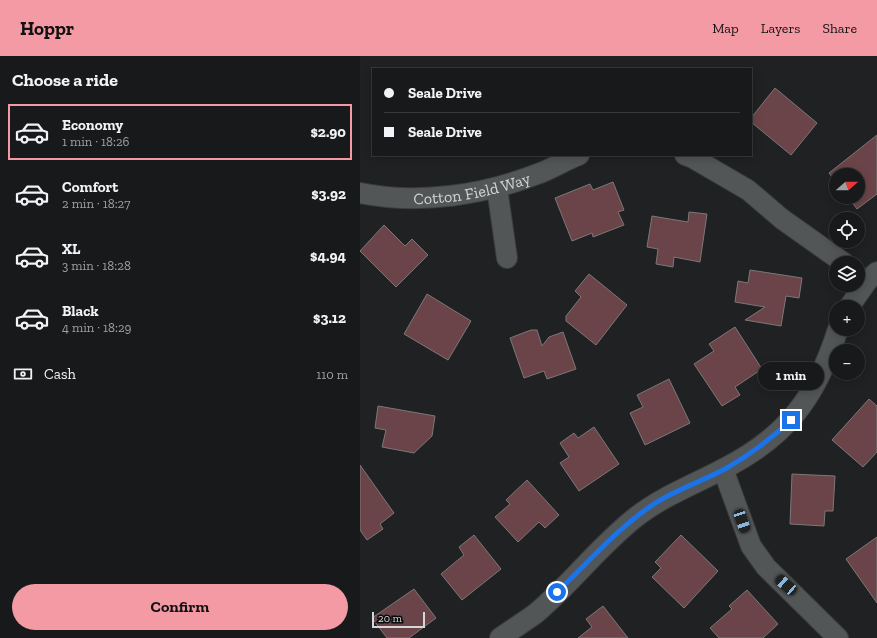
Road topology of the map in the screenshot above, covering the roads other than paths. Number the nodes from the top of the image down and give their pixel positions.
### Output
1 (576, 156) edge
2 (688, 156) edge
3 (497, 188) junction
4 (360, 193) edge
5 (834, 256) edge
6 (507, 258) dead end
7 (868, 275) edge
8 (853, 300) edge
9 (836, 336) edge
10 (723, 469) junction
11 (835, 637) edge
12 (500, 638) edge

1 - 3 street, Cotton Field Way
2 - 5 street
3 - 4 street, Cotton Field Way
3 - 6 street
7 - 8 street
9 - 10 street
10 - 11 street
10 - 12 street

